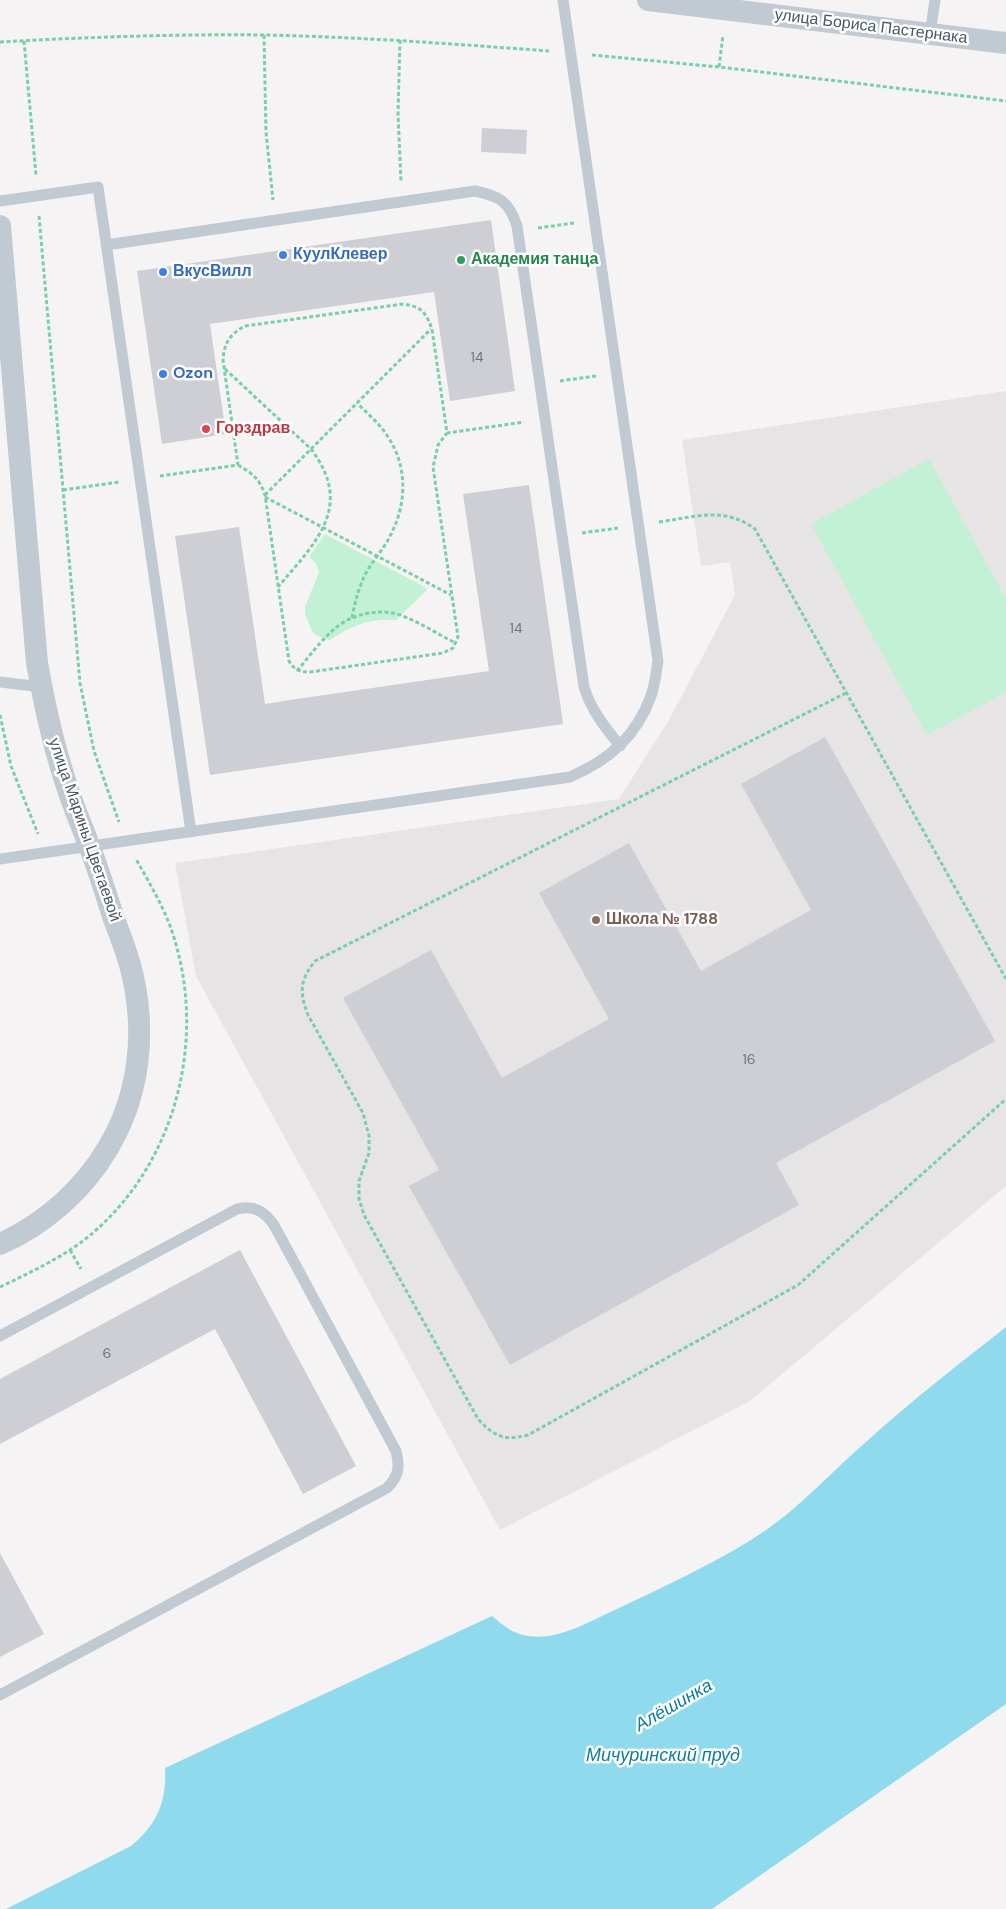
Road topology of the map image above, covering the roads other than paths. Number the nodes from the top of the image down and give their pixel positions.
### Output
1 (563, 0) edge
2 (648, 0) edge
3 (935, 0) edge
4 (930, 34) junction
5 (1006, 43) edge
6 (0, 201) edge
7 (0, 226) edge
8 (106, 244) junction
9 (0, 682) edge
10 (42, 687) junction
11 (620, 746) junction
12 (191, 832) junction
13 (90, 846) junction
14 (0, 859) edge
15 (0, 1244) edge
16 (0, 1336) edge
17 (0, 1695) edge

1 - 11 lane
2 - 4 street, улица Бориса Пастернака
3 - 4 lane
4 - 5 street, улица Бориса Пастернака
6 - 8 lane
7 - 10 street, улица Марины Цветаевой
8 - 11 lane
8 - 12 lane
9 - 10 lane
10 - 13 street, улица Марины Цветаевой
11 - 12 lane
12 - 13 lane
13 - 14 lane
13 - 15 street, улица Марины Цветаевой
16 - 17 lane

